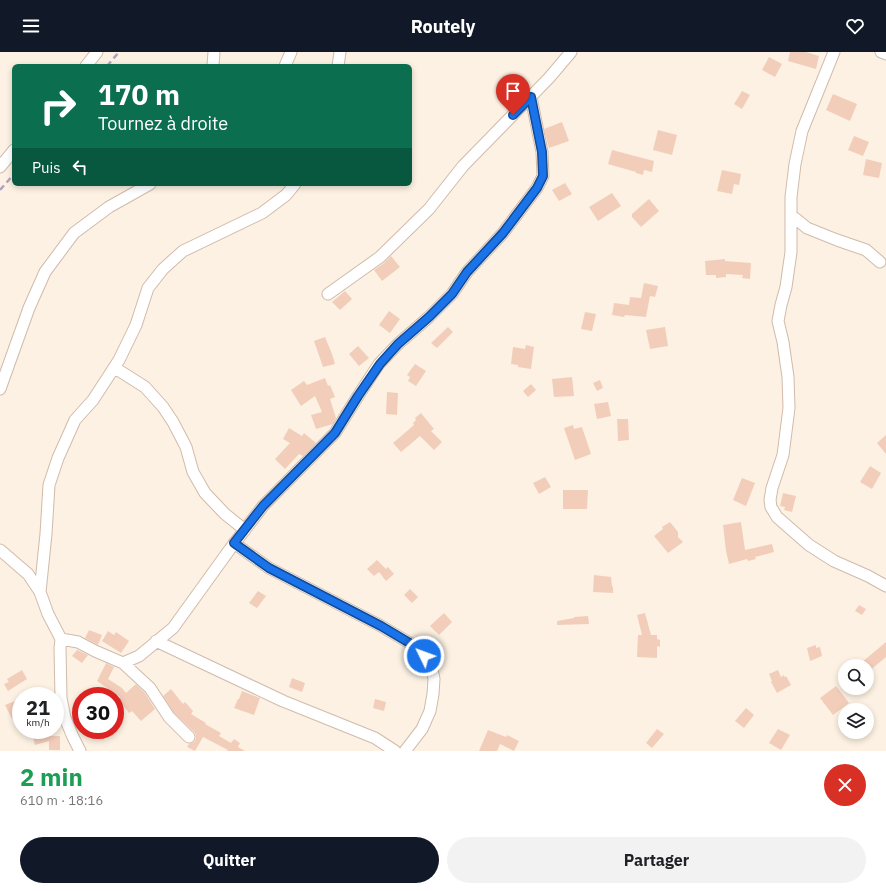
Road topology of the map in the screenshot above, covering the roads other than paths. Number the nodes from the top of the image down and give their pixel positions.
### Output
1 (97, 52) edge
2 (214, 52) edge
3 (291, 52) edge
4 (340, 52) edge
5 (571, 52) edge
6 (834, 52) edge
7 (882, 52) edge
8 (886, 54) edge
9 (88, 64) edge
10 (213, 64) edge
11 (286, 64) edge
12 (338, 64) edge
13 (531, 97) junction
14 (12, 152) edge
15 (0, 166) edge
16 (146, 186) edge
17 (293, 186) edge
18 (791, 215) junction
19 (880, 262) dead end
20 (328, 294) dead end
21 (115, 368) junction
22 (0, 389) edge
23 (245, 530) junction
24 (234, 543) junction
25 (0, 550) edge
26 (886, 586) edge
27 (40, 592) junction
28 (61, 639) junction
29 (156, 642) junction
30 (123, 664) junction
31 (189, 737) dead end
32 (80, 751) edge
33 (395, 751) edge
34 (405, 751) edge

1 - 9 street
2 - 10 street
3 - 11 street
4 - 12 street
5 - 13 street
6 - 18 street
7 - 8 street
13 - 20 street
13 - 23 street
14 - 15 street
16 - 22 street
17 - 21 street
18 - 19 street
18 - 26 street
21 - 23 street
21 - 27 street
23 - 24 street
24 - 29 street
24 - 34 street
25 - 27 street
27 - 28 street
28 - 30 street
28 - 32 street
29 - 30 street
29 - 33 street
30 - 31 street

